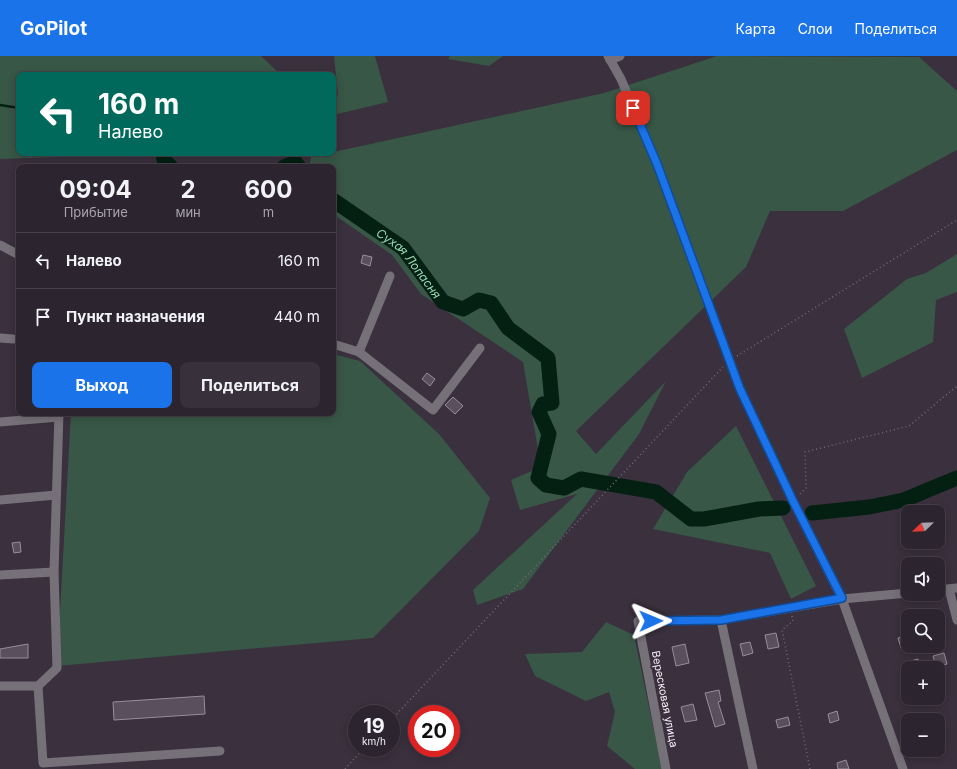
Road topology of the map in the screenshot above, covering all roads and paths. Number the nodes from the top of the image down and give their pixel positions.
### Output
1 (620, 56) edge
2 (609, 58) edge
3 (957, 220) edge
4 (0, 248) edge
5 (16, 253) edge
6 (390, 276) dead end
7 (0, 338) edge
8 (13, 339) dead end
9 (336, 345) edge
10 (480, 348) dead end
11 (359, 352) junction
12 (730, 361) junction
13 (957, 386) edge
14 (51, 416) edge
15 (59, 416) edge
16 (0, 422) edge
17 (56, 496) junction
18 (0, 500) edge
19 (793, 501) junction
20 (54, 572) junction
21 (0, 575) edge
22 (953, 589) edge
23 (901, 594) edge
24 (842, 598) junction
25 (792, 606) junction
26 (721, 620) junction
27 (957, 620) edge
28 (0, 686) edge
29 (38, 686) junction
30 (400, 710) edge
31 (220, 751) dead end
32 (356, 757) edge
33 (345, 769) edge
34 (666, 769) edge
35 (753, 769) edge
36 (810, 769) edge
37 (903, 769) edge

1 - 2 street
2 - 12 street
3 - 12 path
4 - 5 street
6 - 11 street
7 - 8 street
9 - 11 street
10 - 11 street
12 - 19 street
12 - 30 path
13 - 19 path
14 - 16 street
15 - 17 street
17 - 18 street
17 - 20 street
19 - 24 street
20 - 21 street
20 - 29 street
22 - 27 street
23 - 24 street, Вересковая улица
24 - 25 street, Вересковая улица
24 - 37 street
25 - 26 street, Вересковая улица
25 - 36 path
26 - 34 street, Вересковая улица
26 - 35 street
28 - 29 street
29 - 31 street
32 - 33 path

